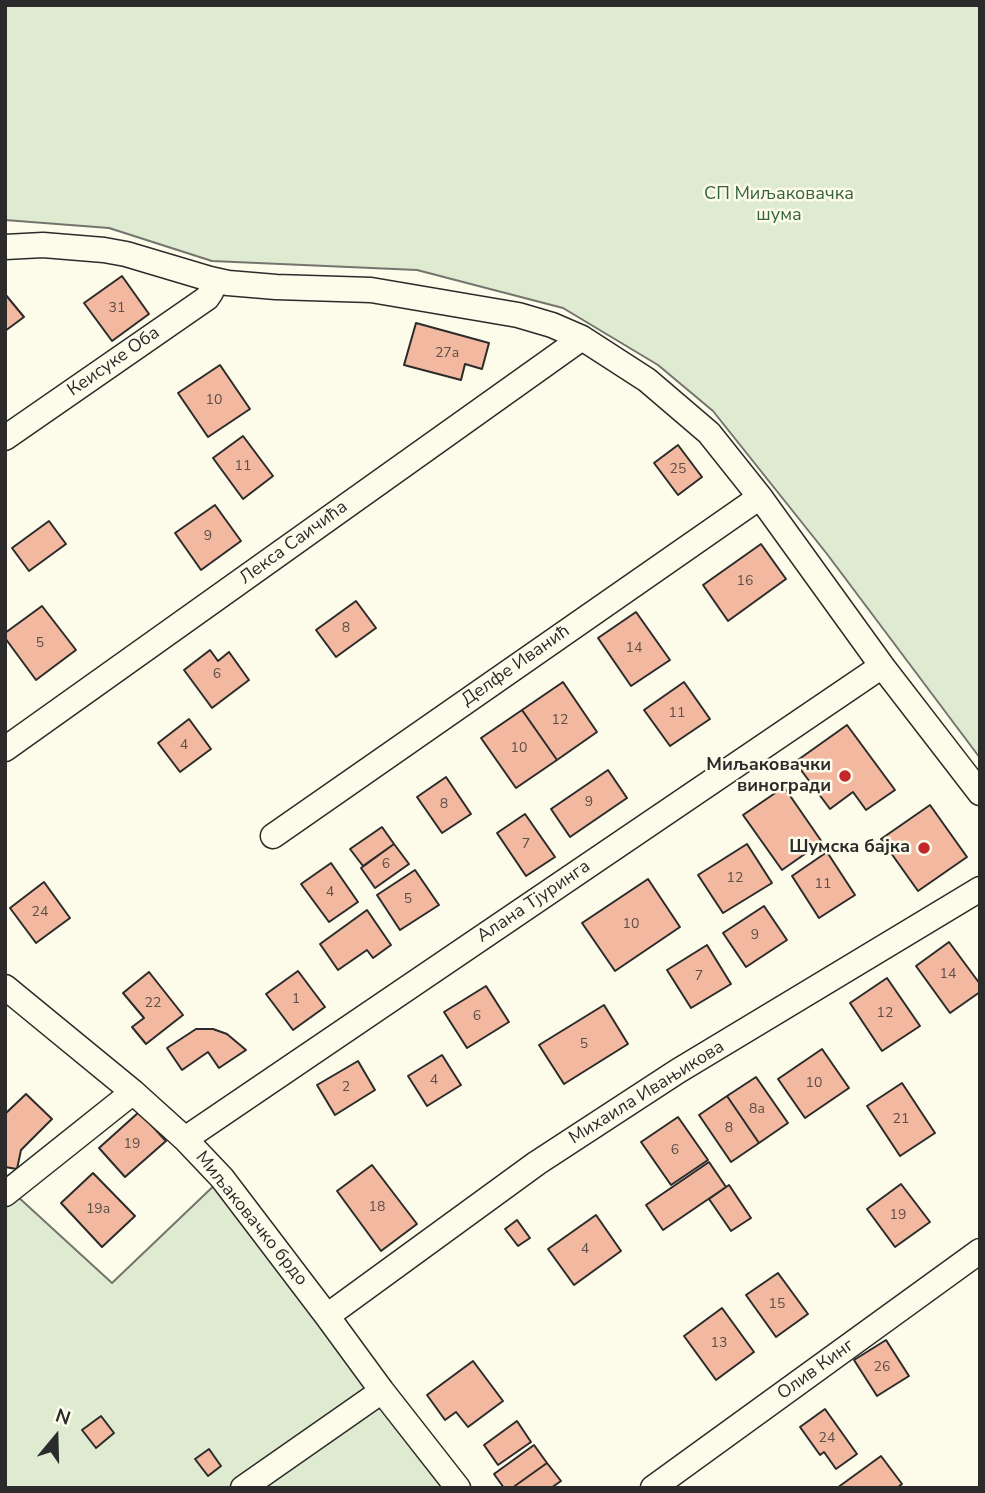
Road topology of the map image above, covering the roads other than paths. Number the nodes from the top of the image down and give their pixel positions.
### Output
1 (5, 247) edge
2 (216, 281) junction
3 (582, 338) junction
4 (5, 438) edge
5 (760, 497) junction
6 (882, 666) junction
7 (5, 749) edge
8 (980, 793) edge
9 (273, 835) dead end
10 (980, 889) edge
11 (5, 987) edge
12 (133, 1092) junction
13 (185, 1139) junction
14 (5, 1194) edge
15 (980, 1251) edge
16 (327, 1316) junction
17 (382, 1391) junction
18 (243, 1488) edge
19 (458, 1488) edge
20 (653, 1488) edge

1 - 2 street
2 - 3 street
2 - 4 street, Кеисуке Оба
3 - 5 street
3 - 7 street, Лекса Саичића
5 - 6 street
5 - 9 street, Делфе Иванић
6 - 8 street
6 - 13 street, Алана Тјуринга
10 - 16 street, Михаила Ивањикова
11 - 12 street, Миљаковачко брдо
12 - 13 street, Миљаковачко брдо
12 - 14 street
13 - 16 street, Миљаковачко брдо
15 - 20 street, Олив Кинг
16 - 17 street, Миљаковачко брдо
17 - 18 street
17 - 19 street, Миљаковачко брдо

